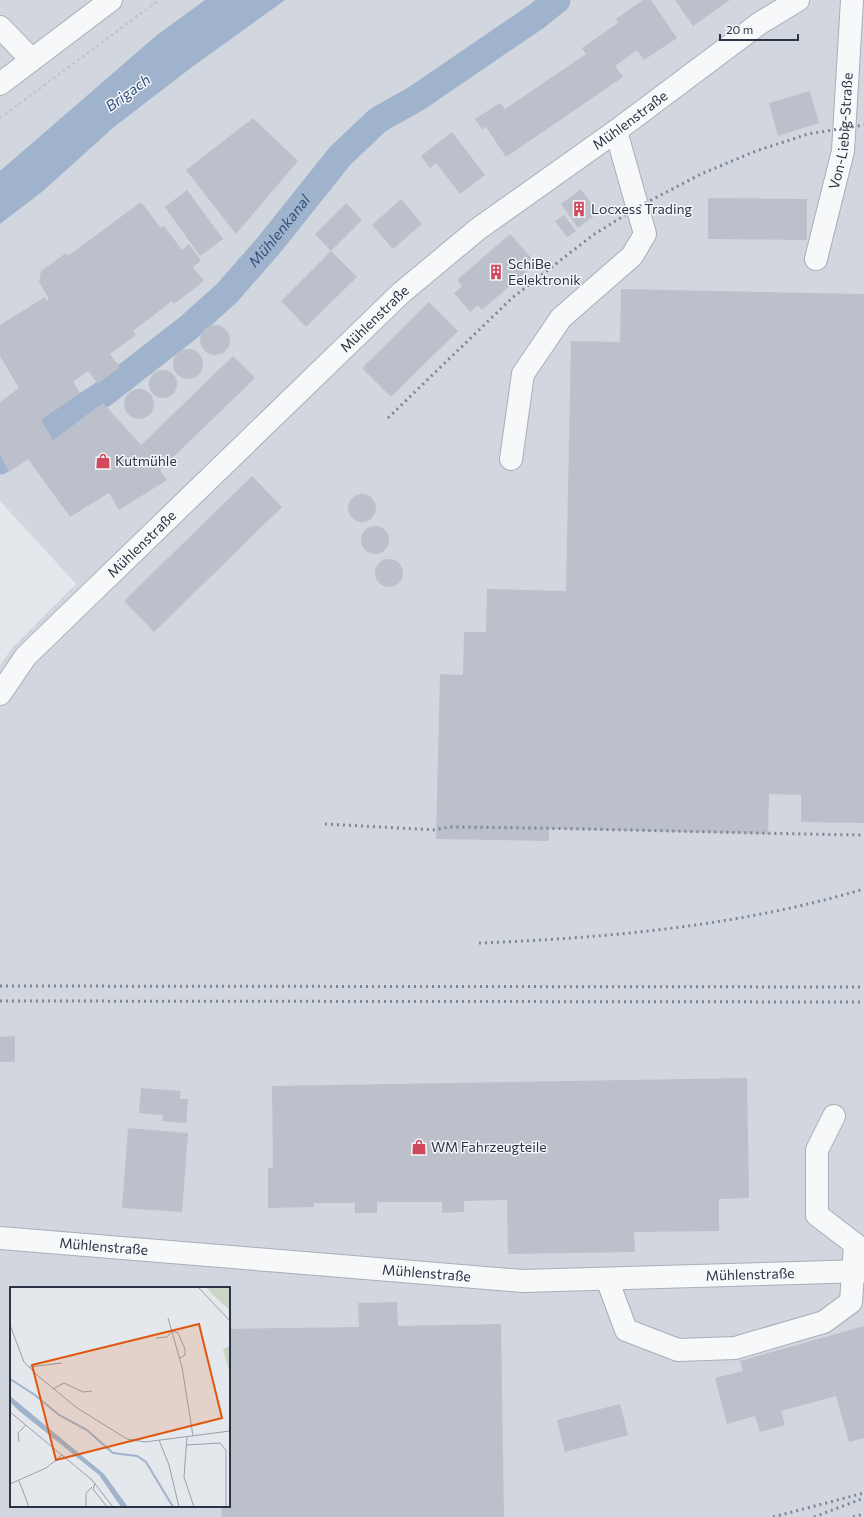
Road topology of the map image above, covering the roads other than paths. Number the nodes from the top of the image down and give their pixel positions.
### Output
1 (111, 0) edge
2 (798, 0) edge
3 (852, 0) edge
4 (0, 27) edge
5 (31, 59) junction
6 (0, 84) edge
7 (616, 130) junction
8 (816, 259) dead end
9 (512, 459) dead end
10 (0, 694) edge
11 (834, 1116) dead end
12 (0, 1238) edge
13 (859, 1271) edge
14 (607, 1279) junction

1 - 5 street
2 - 7 street, Mühlenstraße
3 - 8 street, Von-Liebig-Straße
4 - 5 street
5 - 6 street
7 - 9 street
7 - 10 street, Mühlenstraße
11 - 13 street
12 - 14 street, Mühlenstraße
13 - 14 street, Mühlenstraße
13 - 14 street

